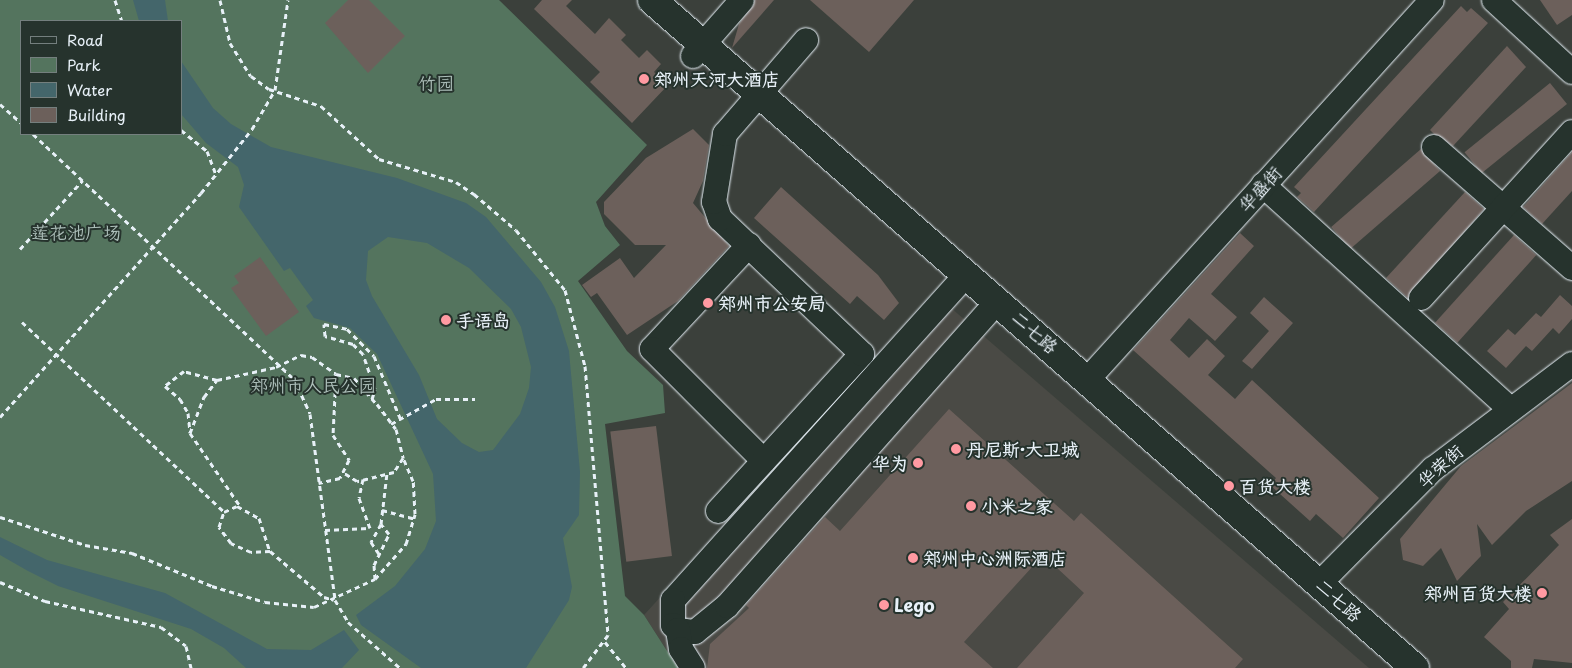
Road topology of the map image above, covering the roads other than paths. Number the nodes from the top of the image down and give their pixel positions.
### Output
1 (632, 0) edge
2 (652, 0) edge
3 (742, 0) edge
4 (1494, 0) edge
5 (1421, 3) edge
6 (806, 40) dead end
7 (698, 51) junction
8 (1572, 72) edge
9 (753, 99) junction
10 (1572, 132) edge
11 (1434, 147) dead end
12 (1263, 185) junction
13 (1503, 208) junction
14 (749, 246) junction
15 (1572, 268) edge
16 (957, 285) junction
17 (1422, 298) dead end
18 (988, 312) junction
19 (1572, 364) edge
20 (1089, 378) junction
21 (1509, 408) junction
22 (764, 461) junction
23 (718, 512) dead end
24 (1320, 583) junction
25 (678, 630) junction
26 (692, 668) edge
27 (1392, 668) edge
28 (1415, 668) edge

1 - 7 main road, 二七路
2 - 7 main road, 二七路
3 - 7 street
4 - 8 street
5 - 12 street, 华盛街
6 - 9 street
7 - 9 main road, 二七路
9 - 14 street
9 - 16 main road, 二七路
9 - 20 main road, 二七路
10 - 13 street
11 - 13 street
12 - 20 street, 华盛街
12 - 21 street
13 - 15 street
13 - 17 street
14 - 22 street
14 - 22 street
16 - 18 main road, 二七路
16 - 25 street
18 - 25 street
18 - 27 main road, 二七路
19 - 21 street, 华荣街
20 - 24 main road, 二七路
21 - 24 street, 华荣街
22 - 23 street
24 - 28 main road, 二七路
25 - 26 street

